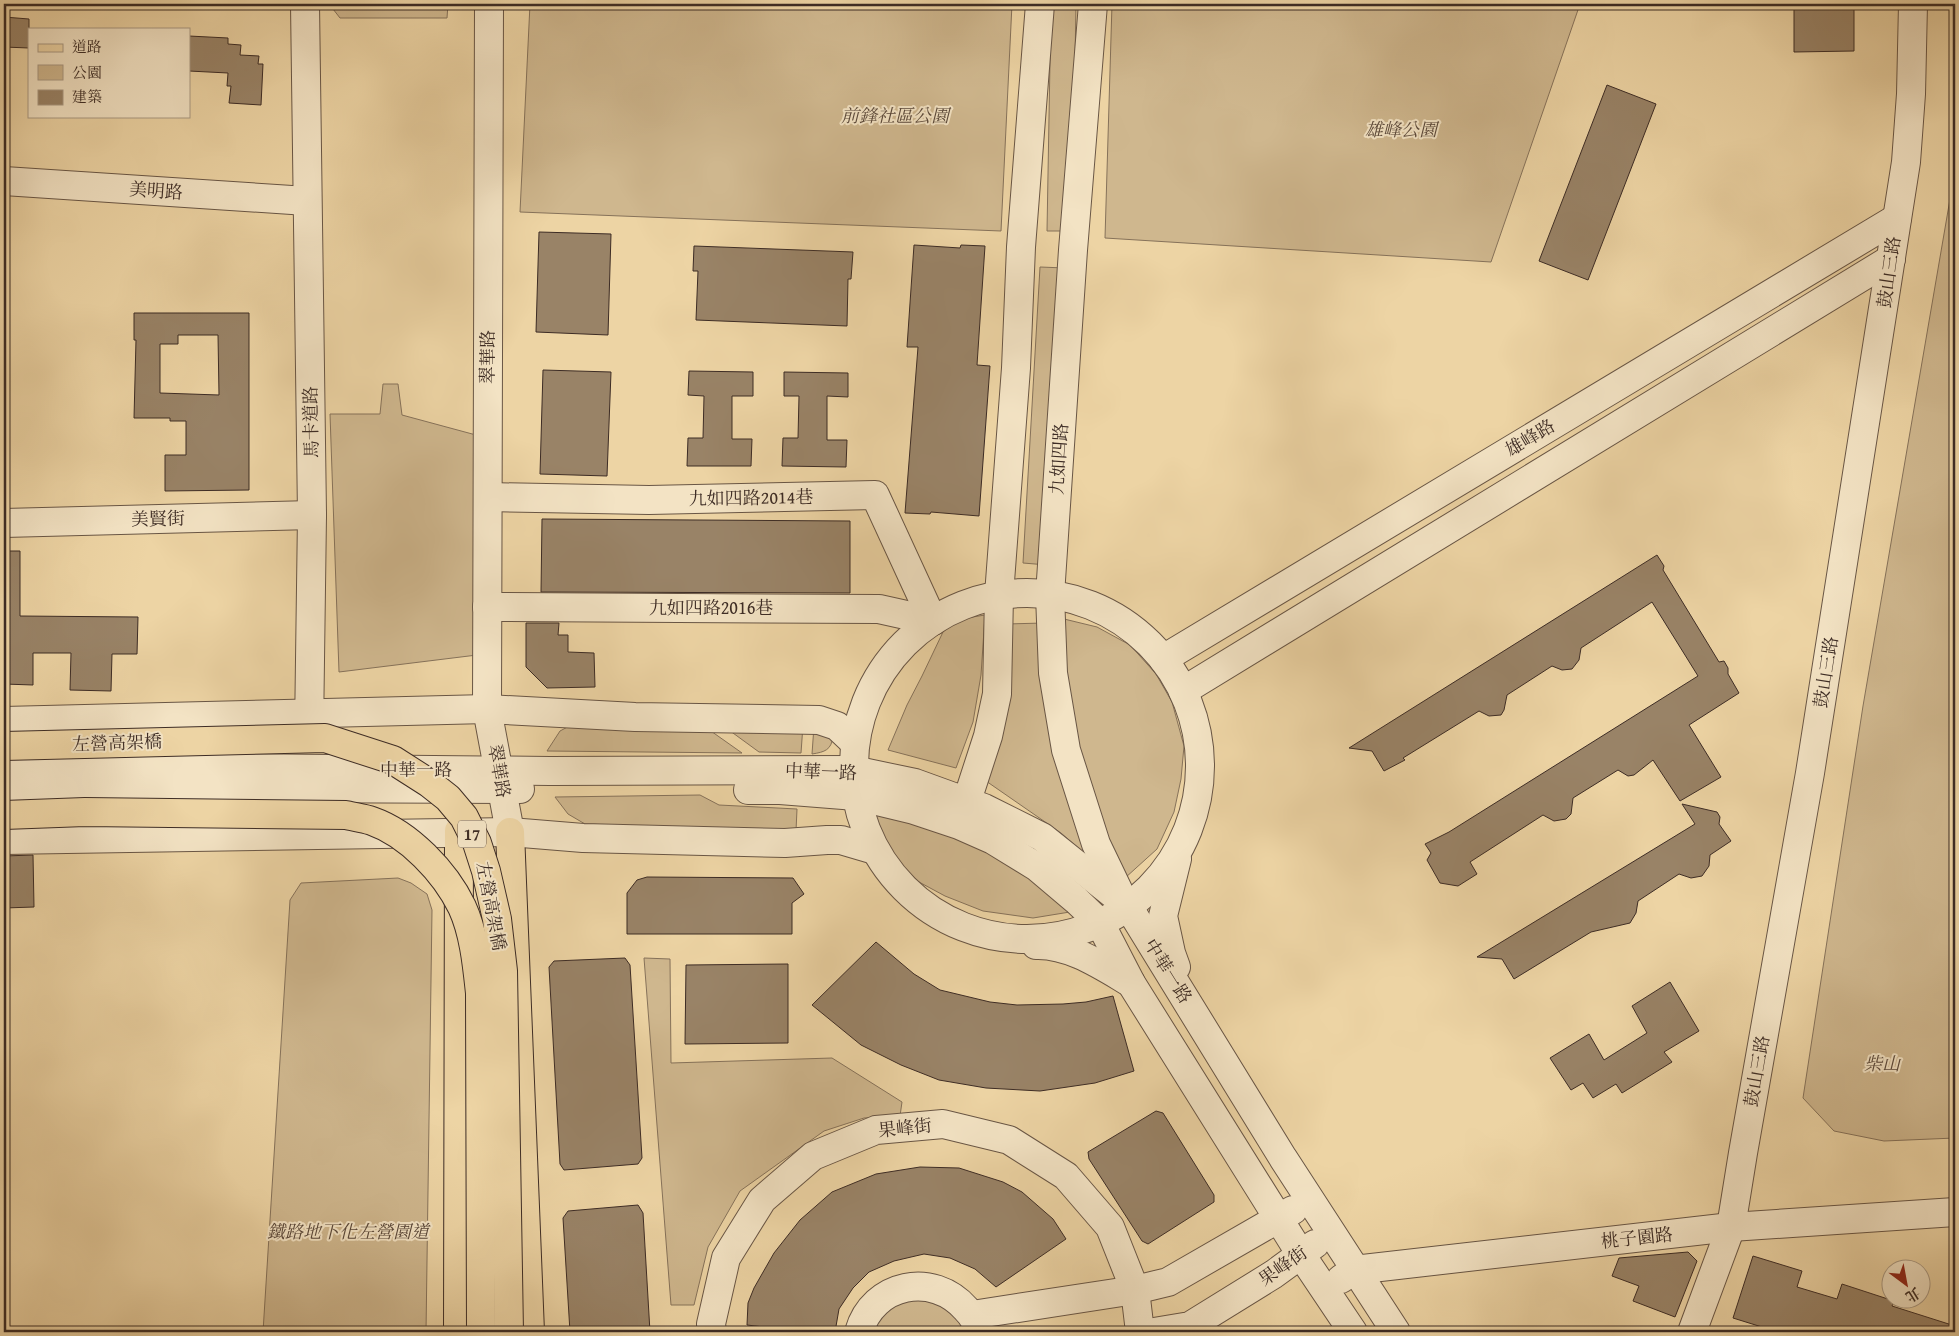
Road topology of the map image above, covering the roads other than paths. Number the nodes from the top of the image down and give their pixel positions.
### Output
1 (305, 4) edge
2 (489, 4) edge
3 (1040, 4) edge
4 (1093, 4) edge
5 (1913, 4) edge
6 (4, 181) edge
7 (307, 201) junction
8 (1897, 218) junction
9 (1891, 259) junction
10 (488, 497) junction
11 (312, 516) junction
12 (4, 523) edge
13 (999, 595) junction
14 (1050, 595) junction
15 (487, 607) junction
16 (933, 621) junction
17 (1164, 659) junction
18 (1183, 691) junction
19 (487, 710) junction
20 (308, 714) junction
21 (4, 721) edge
22 (855, 744) junction
23 (4, 746) edge
24 (4, 766) edge
25 (311, 778) junction
26 (486, 780) junction
27 (854, 783) junction
28 (4, 792) edge
29 (963, 813) junction
30 (4, 816) edge
31 (459, 831) junction
32 (510, 832) junction
33 (288, 834) junction
34 (4, 840) edge
35 (1182, 842) junction
36 (875, 850) junction
37 (1126, 904) junction
38 (1100, 923) junction
39 (978, 932) junction
40 (1131, 983) junction
41 (1190, 1006) junction
42 (1310, 1200) junction
43 (1955, 1212) edge
44 (1279, 1220) junction
45 (1731, 1228) junction
46 (1331, 1234) junction
47 (1300, 1254) junction
48 (1354, 1270) junction
49 (1135, 1290) junction
50 (1325, 1290) junction
51 (976, 1324) edge
52 (458, 1332) edge
53 (481, 1332) edge
54 (510, 1332) edge
55 (530, 1332) edge
56 (712, 1332) edge
57 (859, 1332) edge
58 (1140, 1332) edge
59 (1154, 1332) edge
60 (1353, 1332) edge
61 (1396, 1332) edge
62 (1692, 1332) edge

1 - 7 street, 馬卡道路
2 - 10 street, 翠華路
3 - 13 street
4 - 14 street, 九如四路
5 - 8 street, 鼓山三路
6 - 7 street, 美明路
7 - 11 street, 馬卡道路
8 - 9 street, 鼓山三路
8 - 17 street, 雄峰路
9 - 18 street, 雄峰路
9 - 45 street, 鼓山三路
10 - 15 street, 翠華路
10 - 16 street, 九如四路2014巷
11 - 12 street, 美賢街
11 - 20 street, 馬卡道路
13 - 14 street
13 - 16 street
13 - 29 street
14 - 17 street
14 - 37 street, 九如四路
15 - 16 street, 九如四路2016巷
15 - 19 street, 翠華路
16 - 22 street
17 - 18 street
18 - 35 street
19 - 20 street, 中華一路
19 - 22 street, 中華一路
19 - 26 street, 翠華路
20 - 21 street, 中華一路
20 - 25 street, 馬卡道路
22 - 27 street
23 - 54 main road, 左營高架橋 / 17, bridge
24 - 25 street, 中華一路
25 - 26 street, 中華一路
25 - 28 street, 中華一路
25 - 33 street, 馬卡道路
26 - 27 street, 中華一路
26 - 31 street, 翠華路
26 - 32 street, 翠華路
27 - 29 street, 中華一路
27 - 36 street
29 - 37 street, 中華一路
29 - 38 street, 中華一路
30 - 53 main road, 左營高架橋, bridge
31 - 32 street
31 - 33 street
31 - 52 main road
32 - 36 street
32 - 55 main road
33 - 34 street
35 - 37 street
35 - 41 street
36 - 39 street
37 - 38 street
37 - 41 street, 中華一路
38 - 39 street
38 - 40 street, 中華一路
39 - 40 street
40 - 44 street, 中華一路
41 - 42 street, 中華一路
42 - 44 street
42 - 46 street, 中華一路
43 - 45 street, 桃子園路
44 - 47 street, 中華一路
44 - 49 street
45 - 48 street, 桃子園路
45 - 62 street, 鼓山三路
46 - 47 street, 果峰街
46 - 48 street, 中華一路
47 - 50 street, 中華一路
47 - 59 street, 果峰街
48 - 50 street, 桃子園路
48 - 61 street, 中華一路
49 - 51 street
49 - 56 street, 果峰街
49 - 58 street, 果峰街
50 - 60 street, 中華一路
51 - 57 street

